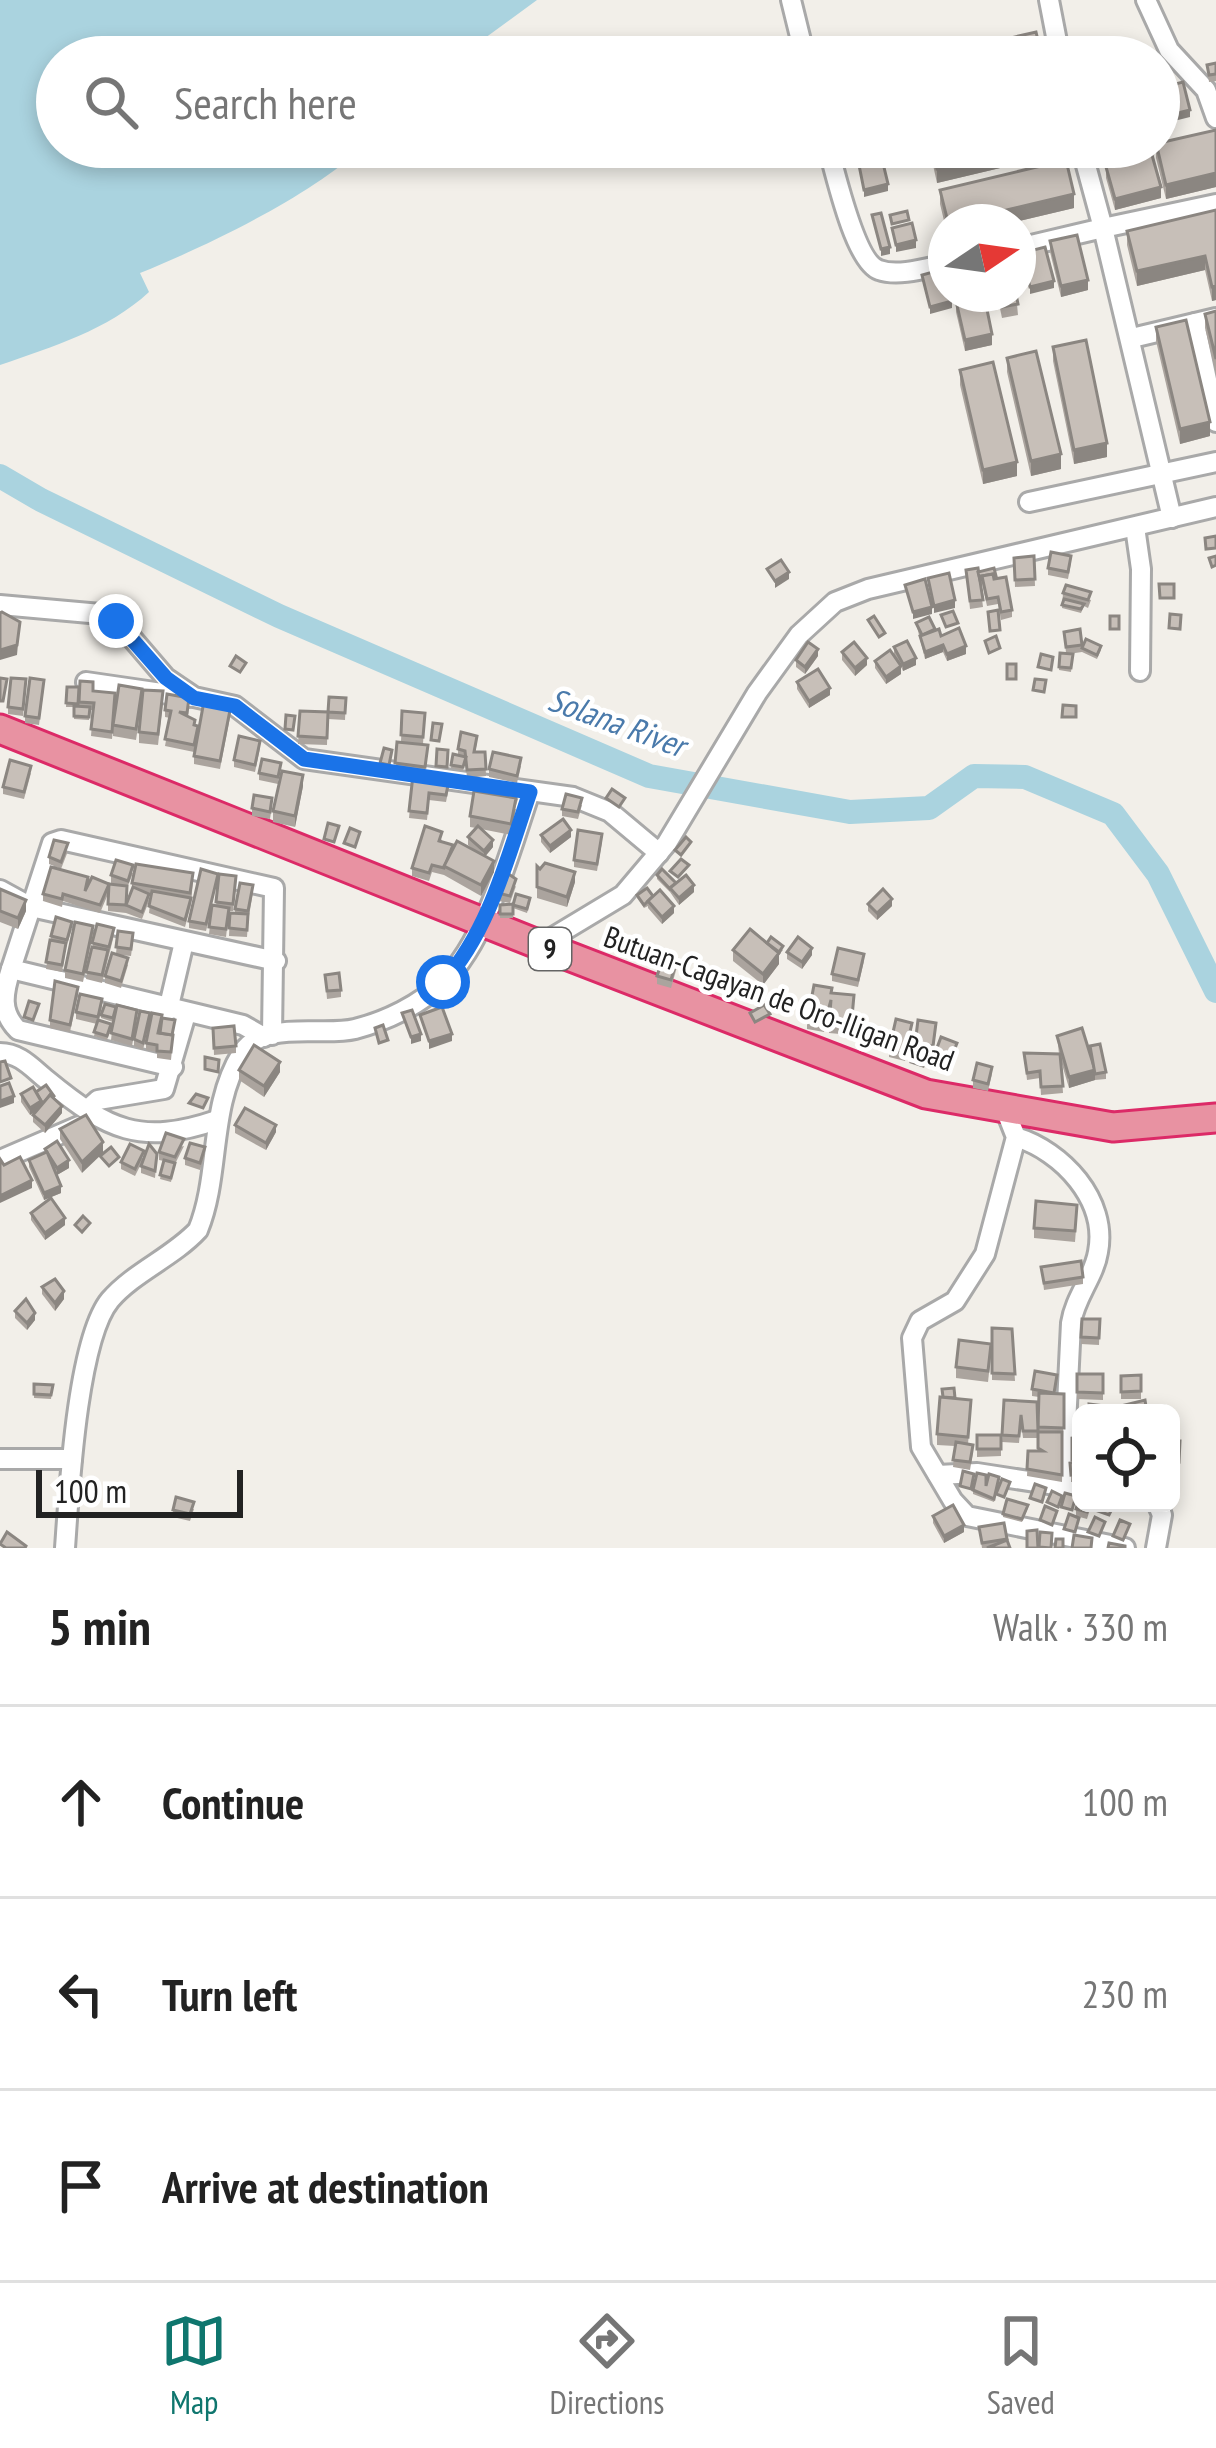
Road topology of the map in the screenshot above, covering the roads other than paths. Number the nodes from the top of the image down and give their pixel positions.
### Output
1 (791, 0) edge
2 (1049, 0) edge
3 (1146, 0) edge
4 (800, 36) edge
5 (1056, 36) edge
6 (1163, 36) edge
7 (1180, 58) edge
8 (1216, 118) edge
9 (835, 168) edge
10 (1087, 168) edge
11 (1216, 204) edge
12 (1103, 228) junction
13 (1036, 244) edge
14 (928, 266) edge
15 (1216, 318) edge
16 (1195, 323) junction
17 (1132, 338) junction
18 (1216, 422) edge
19 (1216, 462) edge
20 (1162, 472) junction
21 (1029, 502) dead end
22 (1216, 507) edge
23 (1172, 518) junction
24 (1135, 526) junction
25 (0, 605) edge
26 (1140, 671) dead end
27 (86, 682) edge
28 (194, 698) junction
29 (0, 729) edge
30 (530, 792) junction
31 (663, 848) junction
32 (0, 890) edge
33 (31, 907) junction
34 (482, 921) junction
35 (184, 941) junction
36 (540, 945) junction
37 (276, 961) junction
38 (10, 969) junction
39 (177, 1012) junction
40 (268, 1036) junction
41 (0, 1053) edge
42 (173, 1067) junction
43 (1005, 1109) junction
44 (94, 1113) junction
45 (1216, 1118) edge
46 (217, 1120) junction
47 (1016, 1137) junction
48 (0, 1160) edge
49 (0, 1459) edge
50 (72, 1459) junction
51 (938, 1474) junction
52 (1072, 1488) edge
53 (1161, 1512) edge
54 (65, 1548) edge
55 (1125, 1548) edge
56 (1156, 1548) edge

1 - 4 street
2 - 5 street
3 - 6 street
7 - 8 street
9 - 14 street
10 - 12 street
11 - 12 street
12 - 13 street
12 - 17 street
15 - 16 street
16 - 17 street
16 - 18 street
17 - 20 street
19 - 20 street
20 - 21 street
20 - 23 street
22 - 23 street
23 - 24 street
24 - 26 street
24 - 31 street
25 - 28 street
27 - 28 street
28 - 30 street
29 - 34 highway, Butuan-Cagayan de Oro-Iligan Road / 9
30 - 31 street
30 - 34 street
31 - 36 street
32 - 33 street
33 - 35 street
33 - 37 street
33 - 38 street
34 - 36 highway, Butuan-Cagayan de Oro-Iligan Road / 9
34 - 40 street
35 - 37 street
35 - 39 street
36 - 43 highway, Butuan-Cagayan de Oro-Iligan Road / 9
37 - 40 street
38 - 39 street
38 - 42 street
39 - 40 street
39 - 42 street
40 - 46 street
41 - 44 street
42 - 44 street
43 - 45 highway, Butuan-Cagayan de Oro-Iligan Road / 9
43 - 47 street
44 - 46 street
44 - 48 street
46 - 50 street
47 - 51 street
47 - 52 street
49 - 50 street
50 - 54 street
51 - 52 street
51 - 55 street
53 - 56 street

